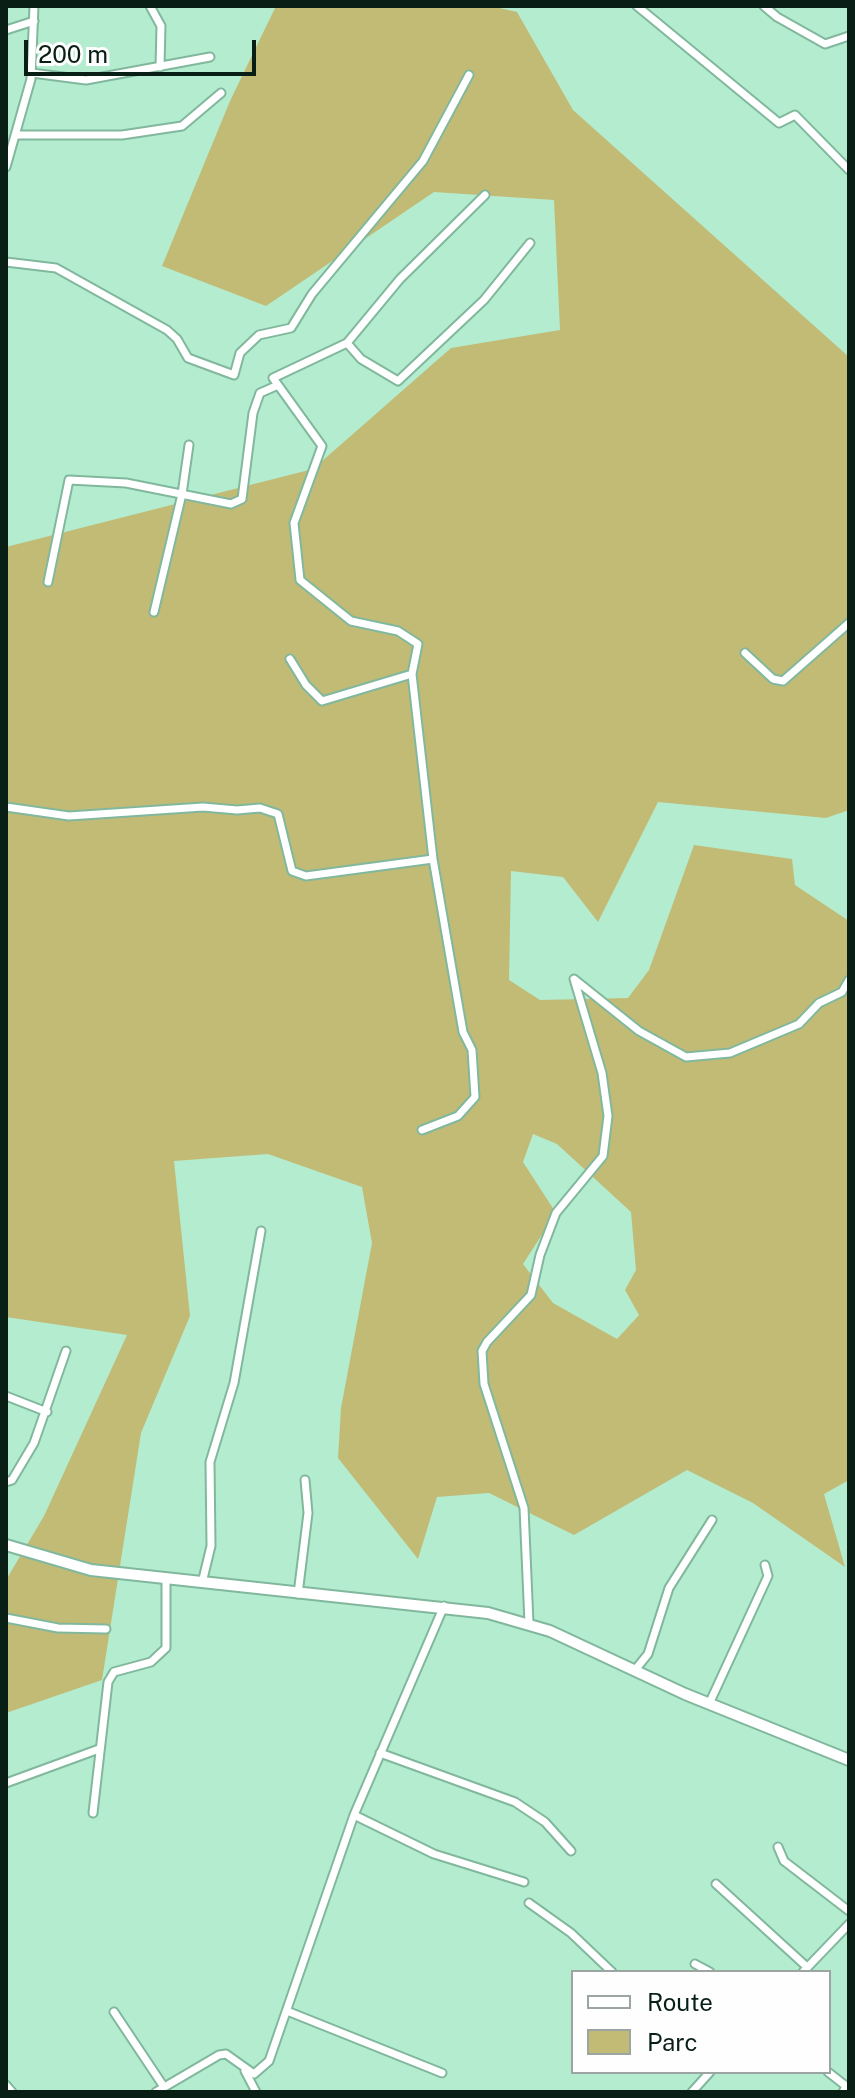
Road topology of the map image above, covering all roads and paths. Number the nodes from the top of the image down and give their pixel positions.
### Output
1 (34, 6) edge
2 (150, 6) edge
3 (637, 6) edge
4 (764, 6) edge
5 (34, 21) junction
6 (6, 30) edge
7 (849, 36) edge
8 (210, 57) dead end
9 (160, 67) junction
10 (32, 73) junction
11 (469, 75) dead end
12 (221, 93) dead end
13 (18, 135) junction
14 (6, 167) edge
15 (849, 170) edge
16 (485, 195) dead end
17 (530, 243) dead end
18 (6, 262) edge
19 (347, 343) junction
20 (276, 386) junction
21 (189, 445) dead end
22 (182, 494) junction
23 (48, 582) dead end
24 (154, 612) dead end
25 (849, 623) edge
26 (745, 653) dead end
27 (290, 659) dead end
28 (412, 674) junction
29 (6, 807) edge
30 (433, 859) junction
31 (849, 980) edge
32 (422, 1130) dead end
33 (261, 1231) dead end
34 (66, 1351) dead end
35 (6, 1396) edge
36 (47, 1412) junction
37 (305, 1480) dead end
38 (6, 1482) edge
39 (712, 1520) dead end
40 (6, 1545) edge
41 (765, 1565) dead end
42 (166, 1579) junction
43 (202, 1583) junction
44 (298, 1594) junction
45 (444, 1606) junction
46 (6, 1618) edge
47 (529, 1623) junction
48 (106, 1629) dead end
49 (635, 1670) junction
50 (709, 1704) junction
51 (99, 1749) junction
52 (380, 1753) junction
53 (849, 1760) edge
54 (6, 1783) edge
55 (93, 1813) dead end
56 (354, 1815) junction
57 (778, 1847) dead end
58 (571, 1851) dead end
59 (524, 1882) dead end
60 (716, 1884) dead end
61 (529, 1903) dead end
62 (849, 1911) edge
63 (849, 1924) edge
64 (695, 1964) dead end
65 (610, 1970) edge
66 (706, 1970) edge
67 (805, 1970) edge
68 (287, 2011) junction
69 (114, 2012) dead end
70 (243, 2069) junction
71 (442, 2073) dead end
72 (708, 2074) edge
73 (831, 2074) edge
74 (6, 2085) edge
75 (164, 2087) junction
76 (12, 2092) edge
77 (156, 2092) edge
78 (256, 2092) edge
79 (692, 2092) edge
80 (843, 2092) edge

1 - 5 street
2 - 9 street
3 - 15 street
4 - 7 street
5 - 6 street
5 - 10 street
8 - 9 street
9 - 10 street
10 - 13 street
11 - 18 street
12 - 13 street
13 - 14 street
16 - 19 street
17 - 19 street
19 - 20 street
20 - 22 street
20 - 28 street
21 - 22 street
22 - 23 street
22 - 24 street
25 - 26 street
27 - 28 street
28 - 30 street
29 - 30 street
30 - 32 street
31 - 47 street
33 - 43 street
34 - 36 street
35 - 36 street
36 - 38 street
37 - 44 street
39 - 49 street
40 - 42 street
41 - 50 street
42 - 43 street
42 - 51 street
43 - 44 street
44 - 45 street
45 - 47 street
45 - 52 street
46 - 48 street
47 - 49 street
49 - 50 street
50 - 53 street
51 - 54 street
51 - 55 street
52 - 56 street
52 - 58 street
56 - 59 street
56 - 68 street
57 - 62 street
60 - 67 street
61 - 65 street
63 - 67 street
64 - 66 street
68 - 70 street
68 - 71 street
69 - 75 street
70 - 75 street
70 - 78 street
72 - 79 street
73 - 80 street
74 - 76 street
75 - 77 street

